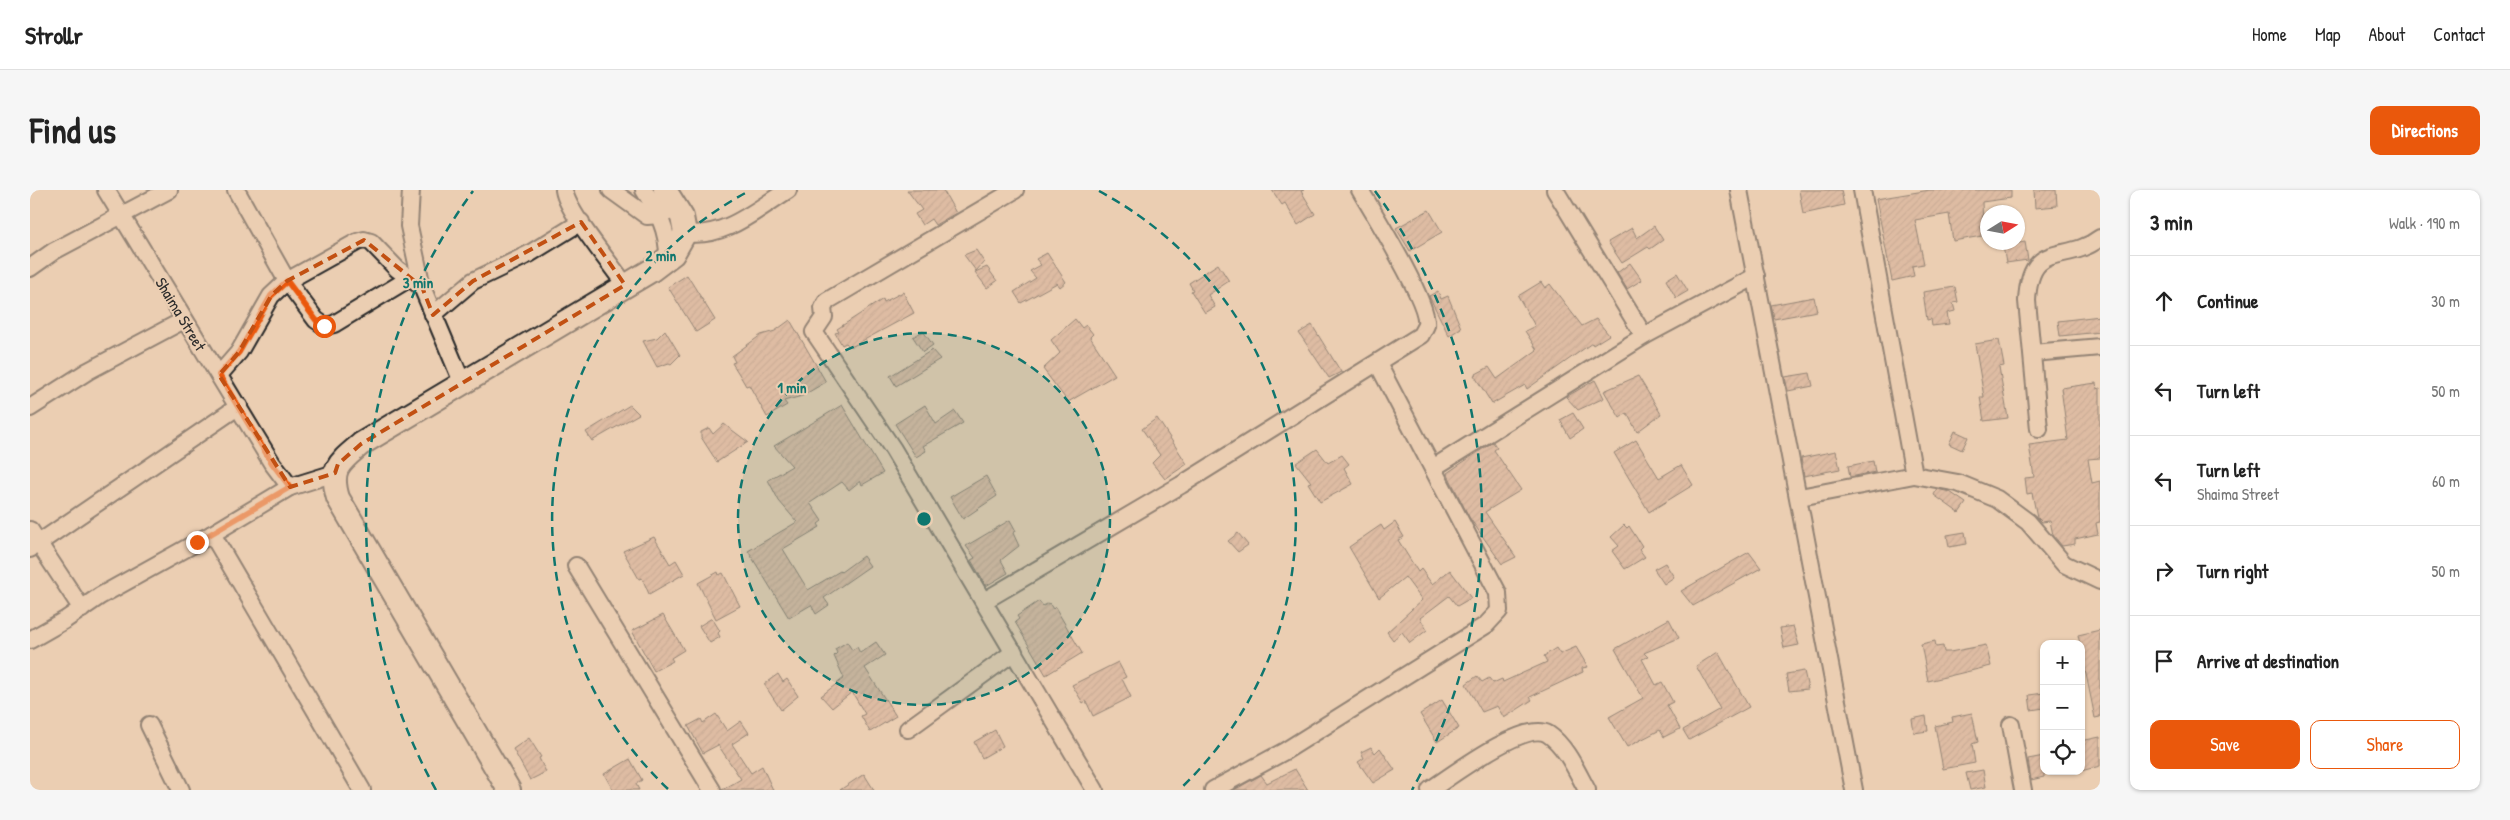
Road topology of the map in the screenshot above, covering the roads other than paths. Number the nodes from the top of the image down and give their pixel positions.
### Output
1 (106, 190) edge
2 (169, 190) edge
3 (236, 190) edge
4 (411, 190) edge
5 (564, 190) edge
6 (611, 190) edge
7 (644, 190) edge
8 (664, 190) edge
9 (788, 190) edge
10 (1015, 190) edge
11 (1360, 190) edge
12 (1555, 190) edge
13 (1739, 190) edge
14 (1862, 190) edge
15 (668, 212) junction
16 (122, 215) junction
17 (580, 222) junction
18 (685, 233) junction
19 (2100, 238) edge
20 (668, 257) junction
21 (30, 268) edge
22 (1756, 276) junction
23 (287, 281) junction
24 (416, 282) junction
25 (625, 285) junction
26 (433, 315) junction
27 (184, 320) junction
28 (1644, 336) junction
29 (2100, 347) edge
30 (2033, 352) junction
31 (1378, 364) junction
32 (219, 375) junction
33 (462, 382) junction
34 (239, 406) junction
35 (30, 408) edge
36 (2039, 429) dead end
37 (1433, 468) junction
38 (335, 473) junction
39 (1914, 475) junction
40 (290, 487) junction
41 (1800, 497) junction
42 (30, 530) edge
43 (212, 534) junction
44 (35, 546) edge
45 (576, 566) dead end
46 (2100, 581) edge
47 (984, 601) junction
48 (82, 609) junction
49 (30, 640) edge
50 (1014, 652) junction
51 (149, 725) dead end
52 (2011, 725) dead end
53 (908, 728) dead end
54 (506, 789) edge
55 (182, 790) edge
56 (362, 790) edge
57 (712, 790) edge
58 (1095, 790) edge
59 (1213, 790) edge
60 (1430, 790) edge
61 (1587, 790) edge
62 (1854, 790) edge
63 (2023, 790) edge

1 - 16 street, Shaima Street
2 - 16 street
3 - 23 street
4 - 24 street
5 - 17 street
6 - 15 street
7 - 15 street
8 - 15 street
9 - 18 street
10 - 47 street
11 - 31 street
12 - 28 street
13 - 22 street
14 - 39 street
15 - 18 street
15 - 20 street
16 - 21 street
16 - 27 street, Shaima Street
17 - 25 street
17 - 26 street
18 - 20 street
19 - 30 street
20 - 25 street
22 - 28 street
22 - 41 street
23 - 24 street
23 - 24 street
23 - 32 street
24 - 26 street
25 - 33 street
26 - 33 street
27 - 32 street, Shaima Street
27 - 35 street
28 - 37 street
29 - 30 street
30 - 36 street
31 - 37 street
31 - 47 street
32 - 34 street, Shaima Street
33 - 38 street
34 - 40 street, Shaima Street
34 - 44 street
37 - 59 street
38 - 40 street
38 - 54 street
39 - 41 street
39 - 46 street
40 - 43 street
41 - 62 street
42 - 44 street
43 - 48 street
43 - 56 street
44 - 48 street
45 - 57 street
47 - 50 street
48 - 49 street
50 - 53 street
50 - 58 street
51 - 55 street
52 - 63 street
60 - 61 street

